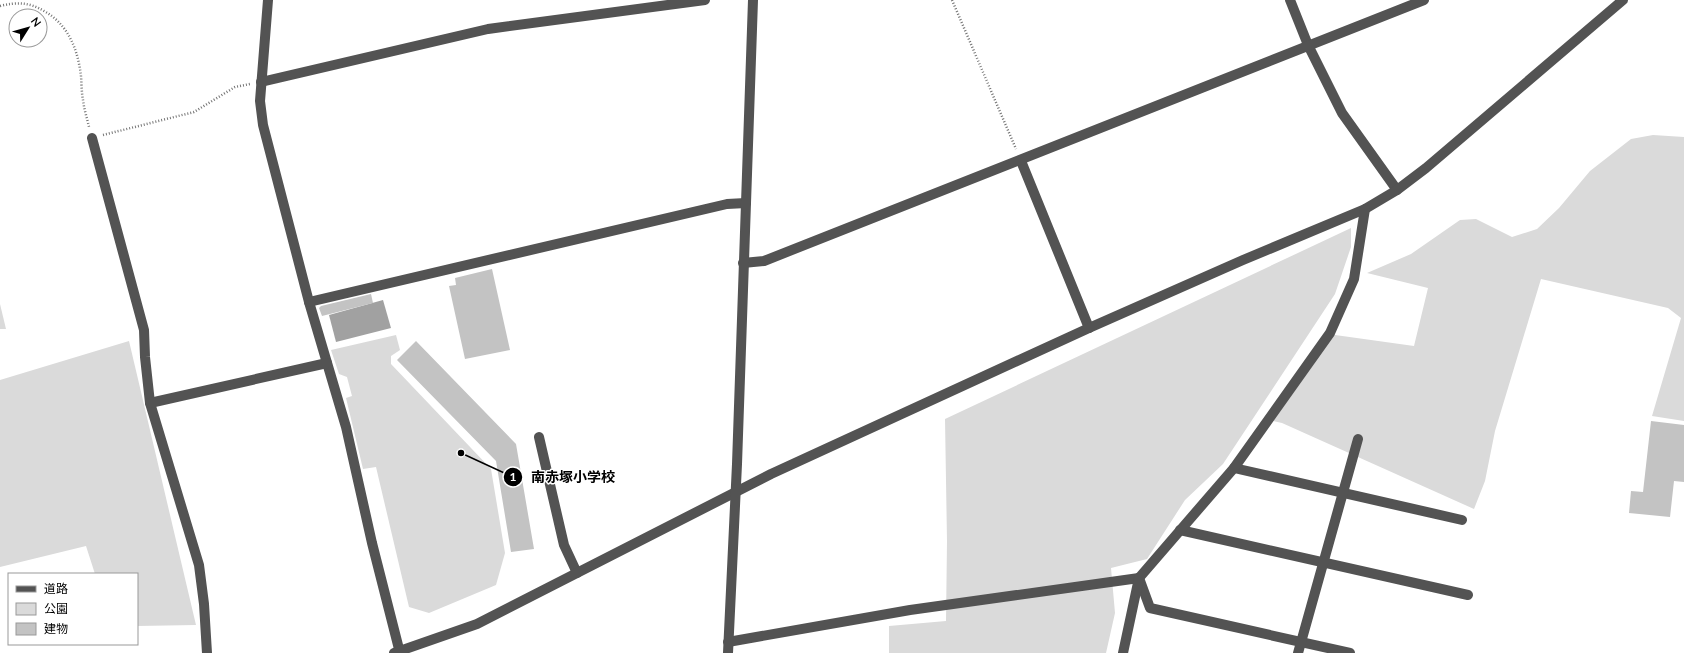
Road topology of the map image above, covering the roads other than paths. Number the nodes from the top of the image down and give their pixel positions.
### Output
1 (268, 0) edge
2 (705, 0) edge
3 (753, 0) edge
4 (1290, 0) edge
5 (1424, 0) edge
6 (1623, 0) edge
7 (1308, 45) junction
8 (262, 82) junction
9 (92, 138) road end
10 (1021, 160) junction
11 (1397, 190) junction
12 (746, 203) junction
13 (1365, 209) junction
14 (743, 263) junction
15 (309, 302) junction
16 (1089, 328) junction
17 (327, 363) junction
18 (150, 403) junction
19 (539, 437) dead end
20 (1358, 439) dead end
21 (1234, 468) junction
22 (735, 492) junction
23 (1342, 494) junction
24 (1462, 520) dead end
25 (1180, 530) junction
26 (1323, 563) junction
27 (577, 573) junction
28 (1139, 578) junction
29 (1468, 595) dead end
30 (728, 642) junction
31 (1301, 642) junction
32 (398, 652) edge
33 (207, 653) edge
34 (728, 653) edge
35 (1123, 653) edge
36 (1298, 653) edge
37 (1350, 653) edge

1 - 8 street
2 - 8 street
3 - 12 street
4 - 7 street
5 - 7 street
6 - 11 street
7 - 10 street
7 - 11 street
8 - 15 street
9 - 18 street
10 - 14 street
10 - 16 street
11 - 13 street
12 - 14 street
12 - 15 street
13 - 16 street
13 - 21 street
14 - 22 street
15 - 17 street
16 - 22 street
17 - 18 street
17 - 32 street
18 - 33 street
19 - 27 street
20 - 23 street
21 - 23 street
21 - 25 street
22 - 27 street
22 - 30 street
23 - 24 street
23 - 26 street
25 - 26 street
25 - 28 street
26 - 29 street
26 - 31 street
27 - 32 street
28 - 30 street
28 - 31 street
28 - 35 street
30 - 34 street
31 - 36 street
31 - 37 street

